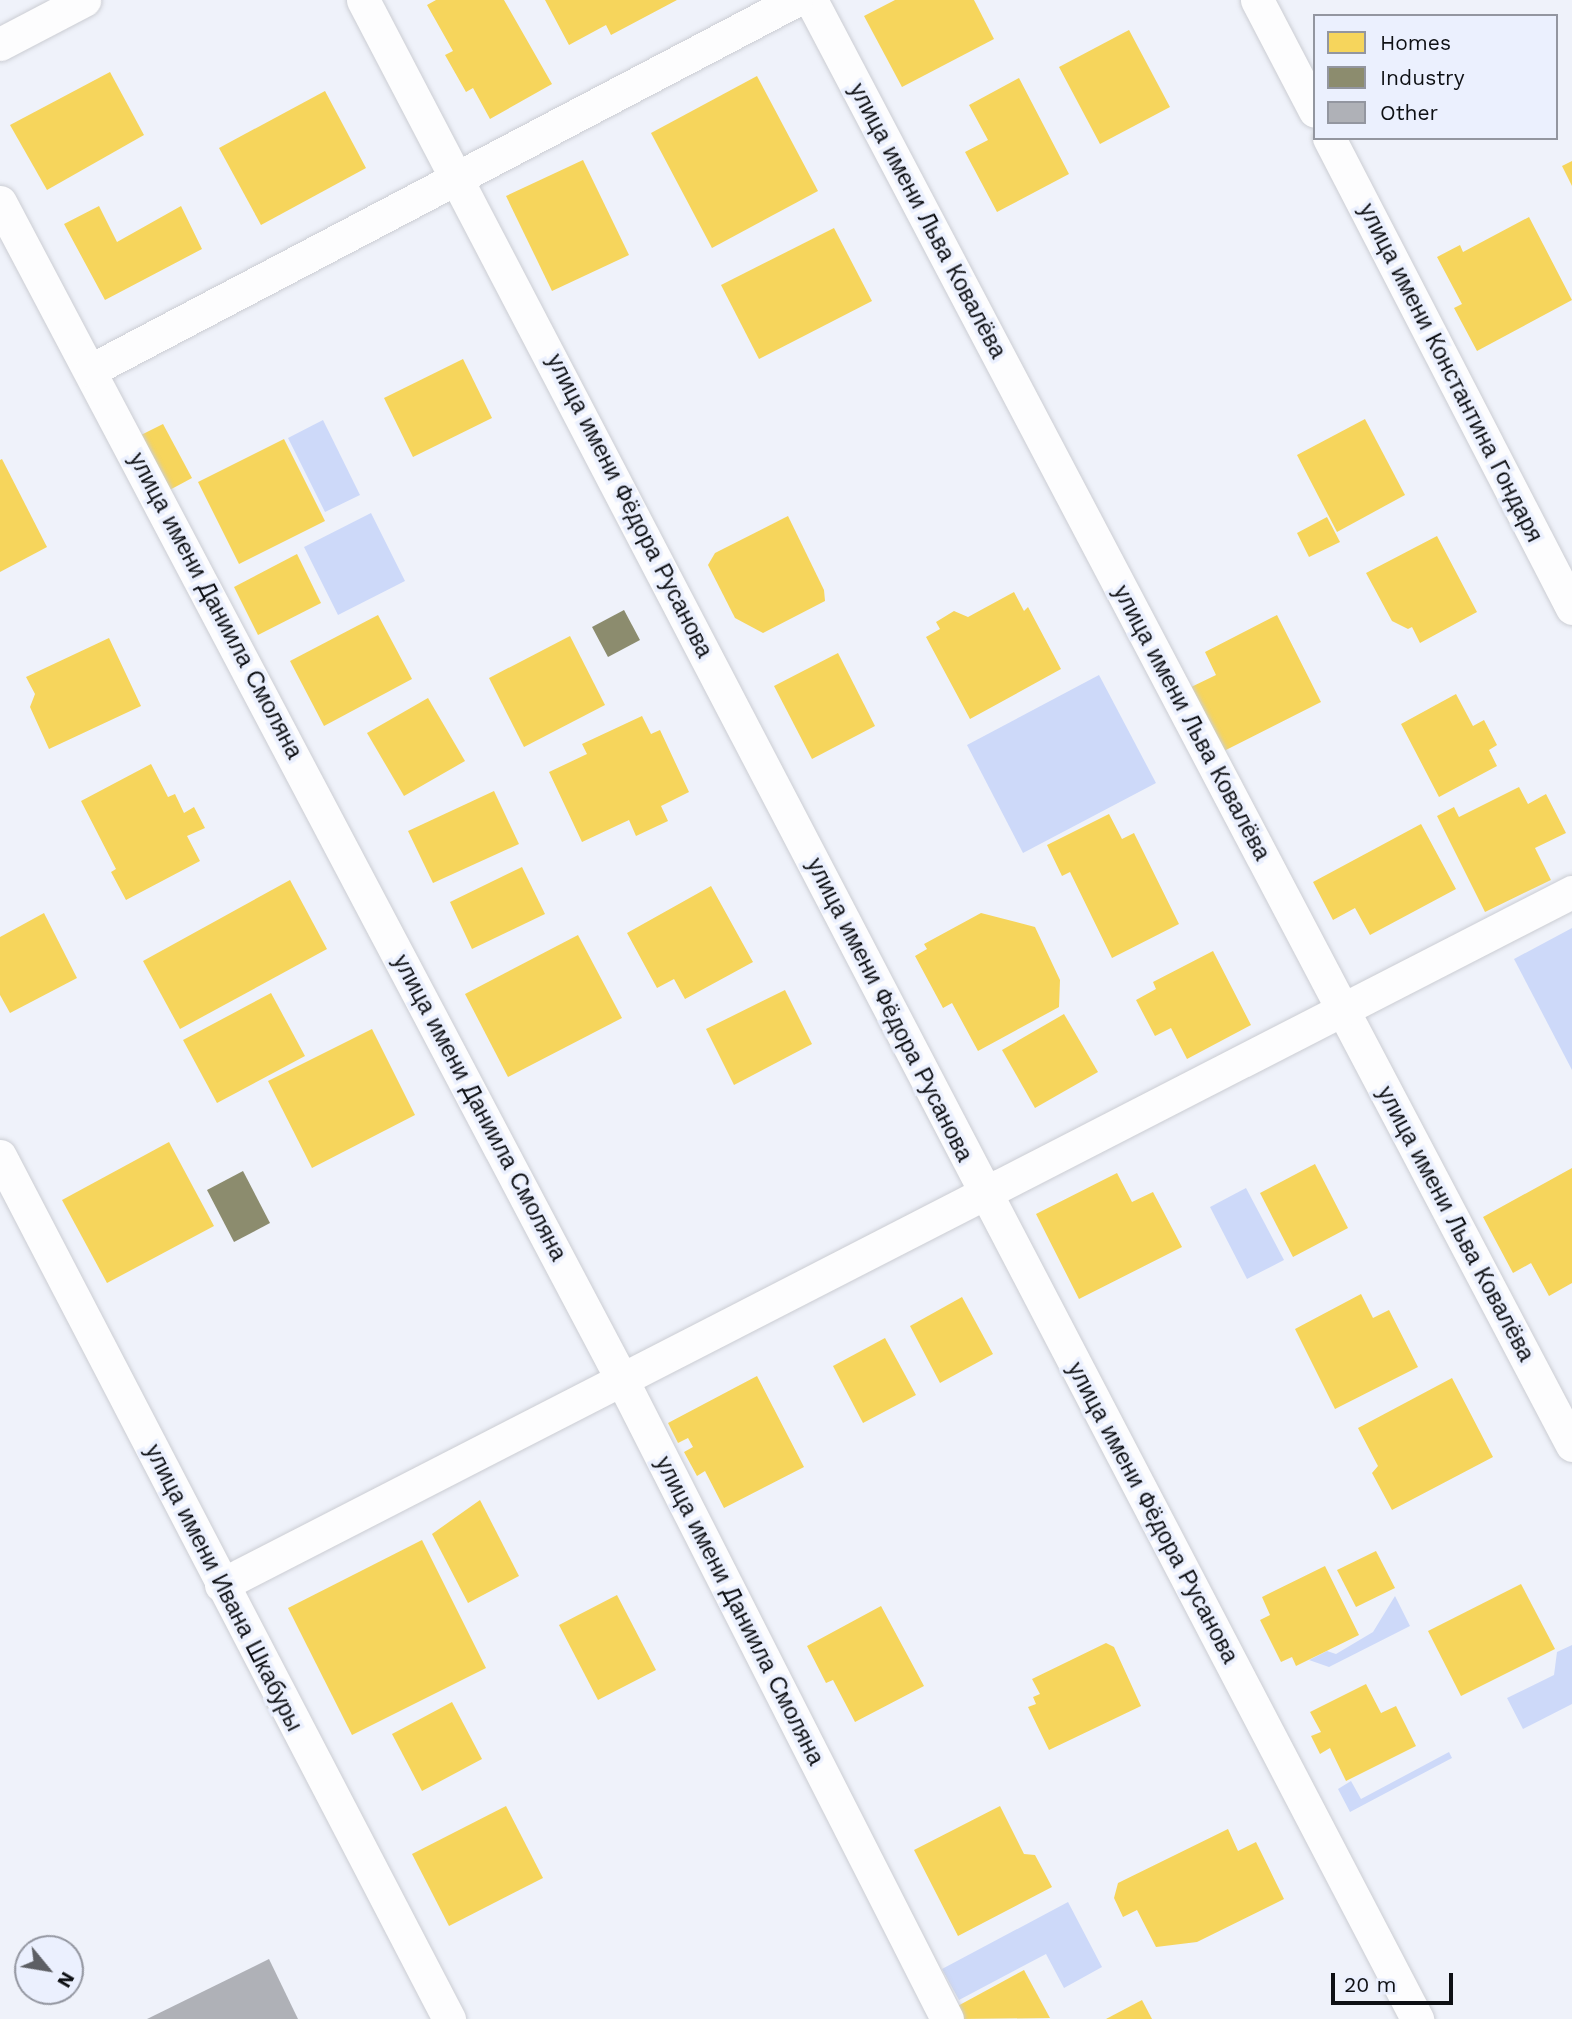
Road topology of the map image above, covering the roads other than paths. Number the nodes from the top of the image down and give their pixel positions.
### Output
1 (84, 0) edge
2 (363, 0) edge
3 (796, 0) edge
4 (811, 0) edge
5 (1257, 0) edge
6 (0, 44) edge
7 (1313, 107) edge
8 (1330, 140) edge
9 (457, 175) junction
10 (0, 202) edge
11 (91, 370) junction
12 (1572, 608) edge
13 (1572, 891) edge
14 (1342, 1009) junction
15 (0, 1156) edge
16 (983, 1191) junction
17 (620, 1376) junction
18 (1572, 1445) edge
19 (220, 1585) junction
20 (449, 2019) edge
21 (947, 2019) edge
22 (1417, 2019) edge

1 - 6 street
2 - 9 street, улица имени Фёдора Русанова
3 - 9 street
4 - 14 street, улица имени Льва Ковалёва
5 - 7 street
8 - 12 street, улица имени Константина Гондаря
9 - 11 street
9 - 16 street, улица имени Фёдора Русанова
10 - 11 street, улица имени Даниила Смоляна
11 - 17 street, улица имени Даниила Смоляна
13 - 14 street
14 - 16 street
14 - 18 street, улица имени Льва Ковалёва
15 - 19 street, улица имени Ивана Шкабуры
16 - 17 street
16 - 22 street, улица имени Фёдора Русанова
17 - 19 street
17 - 21 street, улица имени Даниила Смоляна
19 - 20 street, улица имени Ивана Шкабуры

